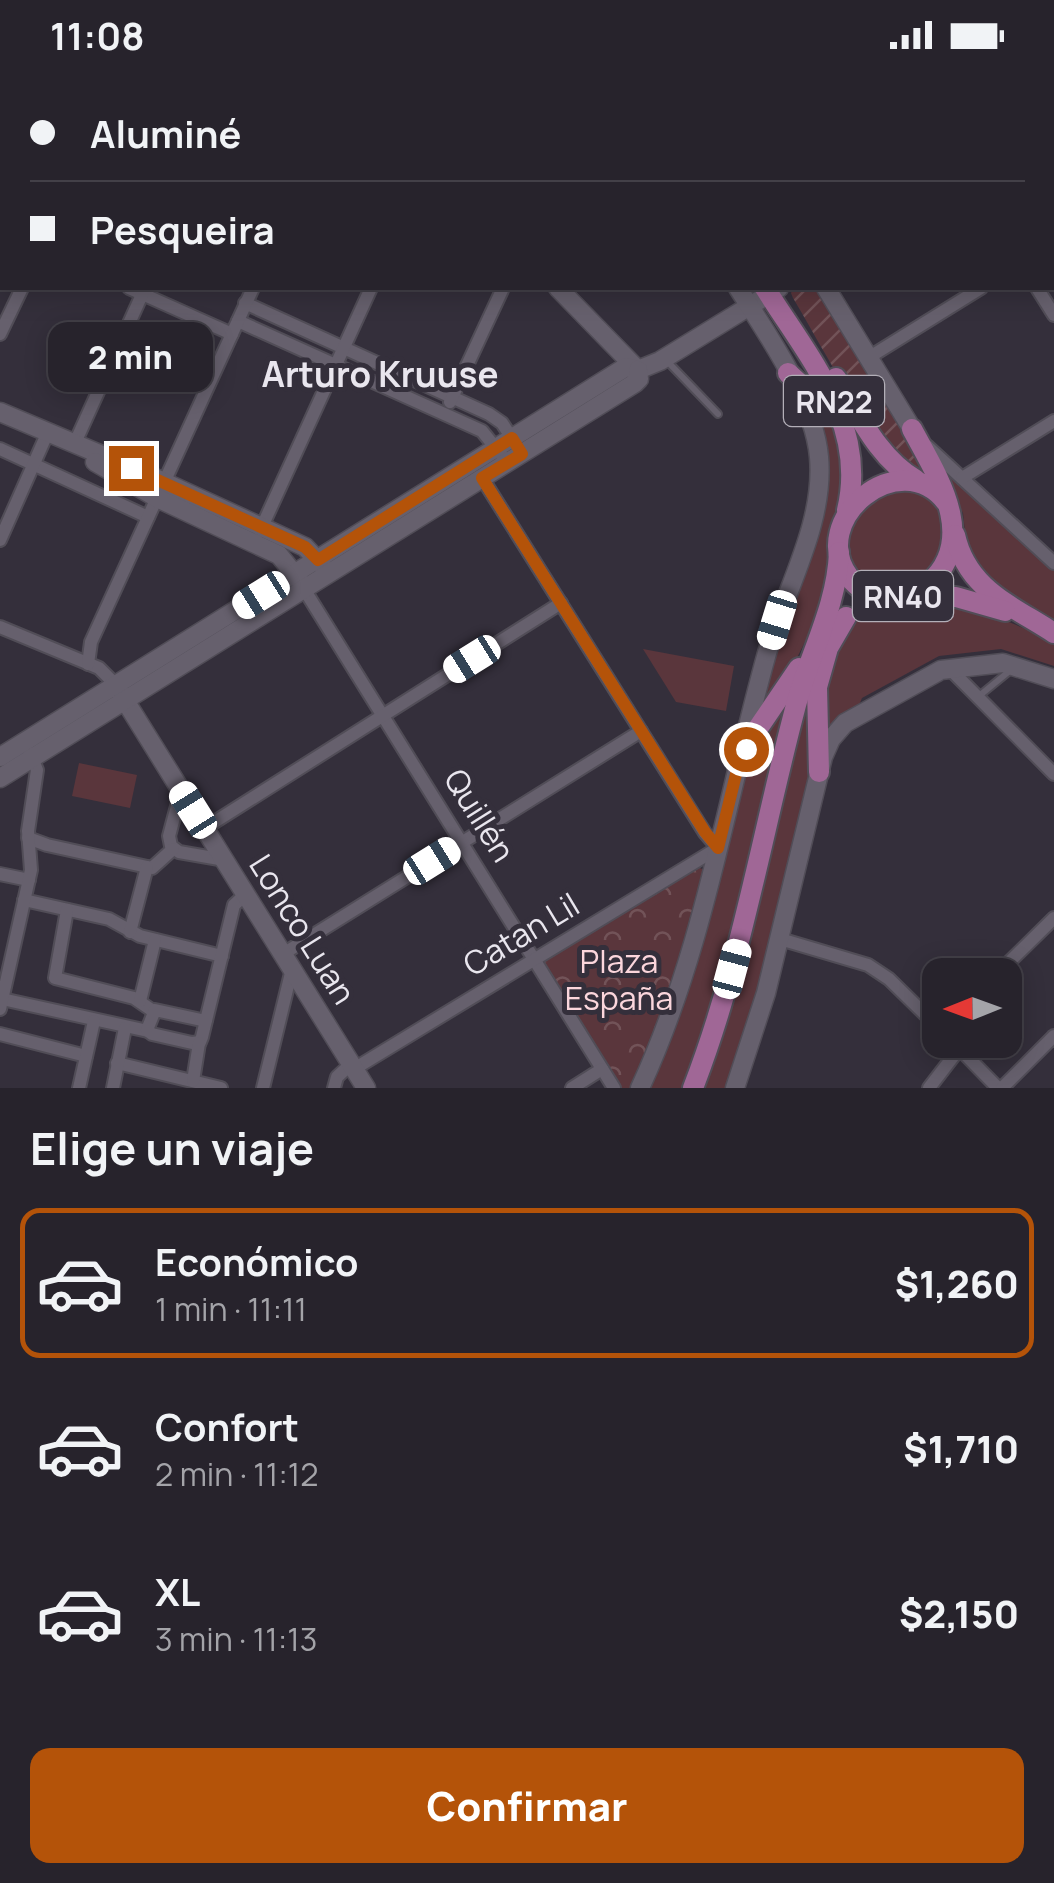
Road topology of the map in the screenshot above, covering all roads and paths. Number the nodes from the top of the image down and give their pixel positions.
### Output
1 (21, 290) edge
2 (139, 290) edge
3 (142, 290) edge
4 (369, 290) edge
5 (502, 290) edge
6 (560, 290) edge
7 (739, 290) edge
8 (771, 290) edge
9 (827, 290) edge
10 (978, 290) edge
11 (1038, 290) edge
12 (249, 295) edge
13 (749, 305) junction
14 (1054, 315) edge
15 (235, 327) junction
16 (0, 334) edge
17 (343, 348) junction
18 (664, 358) junction
19 (868, 358) junction
20 (336, 364) junction
21 (638, 370) junction
22 (788, 373) junction
23 (452, 397) junction
24 (0, 412) edge
25 (445, 414) junction
26 (718, 414) dead end
27 (1054, 421) edge
28 (912, 428) junction
29 (847, 432) junction
30 (47, 434) junction
31 (74, 444) junction
32 (0, 449) edge
33 (510, 451) junction
34 (33, 464) junction
35 (482, 478) junction
36 (962, 478) junction
37 (922, 484) junction
38 (160, 490) junction
39 (946, 502) junction
40 (148, 517) junction
41 (844, 522) junction
42 (954, 528) junction
43 (258, 536) junction
44 (0, 540) edge
45 (839, 552) junction
46 (1054, 563) edge
47 (323, 567) junction
48 (300, 581) junction
49 (892, 598) junction
50 (560, 602) junction
51 (846, 616) junction
52 (0, 627) edge
53 (822, 628) junction
54 (1049, 630) edge
55 (88, 664) junction
56 (1017, 666) junction
57 (949, 668) junction
58 (804, 677) junction
59 (1054, 679) edge
60 (120, 693) junction
61 (978, 696) junction
62 (383, 715) junction
63 (642, 731) junction
64 (28, 750) junction
65 (0, 758) edge
66 (738, 766) junction
67 (819, 772) junction
68 (1054, 774) edge
69 (0, 778) edge
70 (182, 791) junction
71 (205, 828) junction
72 (28, 838) junction
73 (462, 842) junction
74 (173, 848) junction
75 (718, 848) junction
76 (224, 860) junction
77 (146, 867) junction
78 (0, 874) edge
79 (29, 880) junction
80 (246, 894) junction
81 (24, 900) junction
82 (67, 910) junction
83 (1054, 918) edge
84 (130, 932) junction
85 (780, 939) junction
86 (155, 940) junction
87 (222, 956) junction
88 (534, 958) junction
89 (1013, 958) edge
90 (287, 961) junction
91 (140, 1000) junction
92 (1, 1004) edge
93 (153, 1010) junction
94 (922, 1012) edge
95 (94, 1021) junction
96 (206, 1021) junction
97 (125, 1028) junction
98 (148, 1031) junction
99 (0, 1034) edge
100 (1054, 1036) edge
101 (199, 1043) junction
102 (86, 1056) junction
103 (947, 1058) edge
104 (969, 1058) edge
105 (117, 1063) junction
106 (353, 1066) junction
107 (602, 1069) junction
108 (165, 1082) edge
109 (194, 1082) junction
110 (79, 1088) edge
111 (113, 1088) edge
112 (221, 1088) edge
113 (263, 1088) edge
114 (334, 1088) edge
115 (366, 1088) edge
116 (572, 1088) edge
117 (614, 1088) edge
118 (640, 1088) edge
119 (694, 1088) edge
120 (735, 1088) edge
121 (930, 1088) edge
122 (1000, 1088) edge

1 - 16 street
2 - 31 street
3 - 15 street
4 - 17 street
5 - 23 street
6 - 21 street
7 - 13 street
8 - 13 street
8 - 29 main road, RN22
8 - 37 main road, RN22
9 - 19 street
10 - 19 street
11 - 14 street
12 - 15 street
12 - 17 street
13 - 18 street
13 - 22 street
15 - 20 street
15 - 38 street
17 - 20 street
17 - 23 street
18 - 21 street
18 - 26 lane
19 - 28 street
20 - 25 street
20 - 43 street
21 - 33 street
22 - 29 main road
22 - 66 street
23 - 25 street
23 - 33 street
24 - 30 street
25 - 33 street
27 - 36 street
28 - 36 street
28 - 39 main road
29 - 41 main road, RN22
30 - 31 street
30 - 34 street
30 - 38 street
31 - 38 street
32 - 34 street
33 - 35 street
33 - 47 street
34 - 40 street
34 - 44 street
35 - 47 street
35 - 50 street
36 - 46 street
37 - 39 main road
37 - 41 main road
38 - 40 street
38 - 43 street
39 - 42 main road, RN40
40 - 55 street
41 - 45 main road, RN40
42 - 49 main road, RN40
42 - 54 main road, RN40
43 - 47 street
43 - 48 street
45 - 49 main road, RN40
45 - 53 main road, RN40
47 - 48 street
48 - 60 street
48 - 62 street, Quillén
49 - 51 main road, RN40
49 - 54 main road, RN40
50 - 62 street
50 - 63 street
51 - 58 main road, RN40
51 - 67 main road
52 - 55 street
53 - 58 main road, RN40
53 - 66 main road
55 - 60 street
56 - 57 street
56 - 59 street
56 - 61 lane
57 - 61 street
57 - 67 street
58 - 119 main road, RN40
60 - 64 street
60 - 70 street, Lonco Luan
61 - 68 street
62 - 71 street
62 - 73 street, Quillén
63 - 73 street
63 - 75 street
64 - 65 street
64 - 69 street
64 - 72 street
66 - 75 street
67 - 85 street
70 - 71 street, Lonco Luan
70 - 74 street
71 - 76 street, Lonco Luan
72 - 77 street
72 - 79 street
73 - 88 street, Quillén
73 - 90 street
74 - 76 street
74 - 77 street
75 - 88 street, Catan Lil
75 - 118 street
76 - 80 street, Lonco Luan
77 - 84 street
78 - 79 street
79 - 81 street
80 - 87 street
80 - 90 street, Lonco Luan
81 - 82 street
81 - 92 street
82 - 84 street
82 - 91 street
83 - 89 street
84 - 86 street
85 - 94 street
85 - 120 street
86 - 87 street
86 - 91 street
87 - 96 street
88 - 106 street, Catan Lil
88 - 107 street, Quillén
90 - 106 street, Lonco Luan
90 - 113 street
91 - 93 street
92 - 95 street
93 - 96 street
93 - 98 street
95 - 97 street
95 - 102 street
96 - 101 street
97 - 98 street
97 - 105 street
98 - 101 street
99 - 102 street
100 - 122 street
101 - 109 street
102 - 110 street
103 - 121 street
104 - 122 street
105 - 108 street
105 - 111 street
106 - 114 street
106 - 115 street, Lonco Luan
107 - 116 street
107 - 117 street, Quillén
108 - 109 street
109 - 112 street

